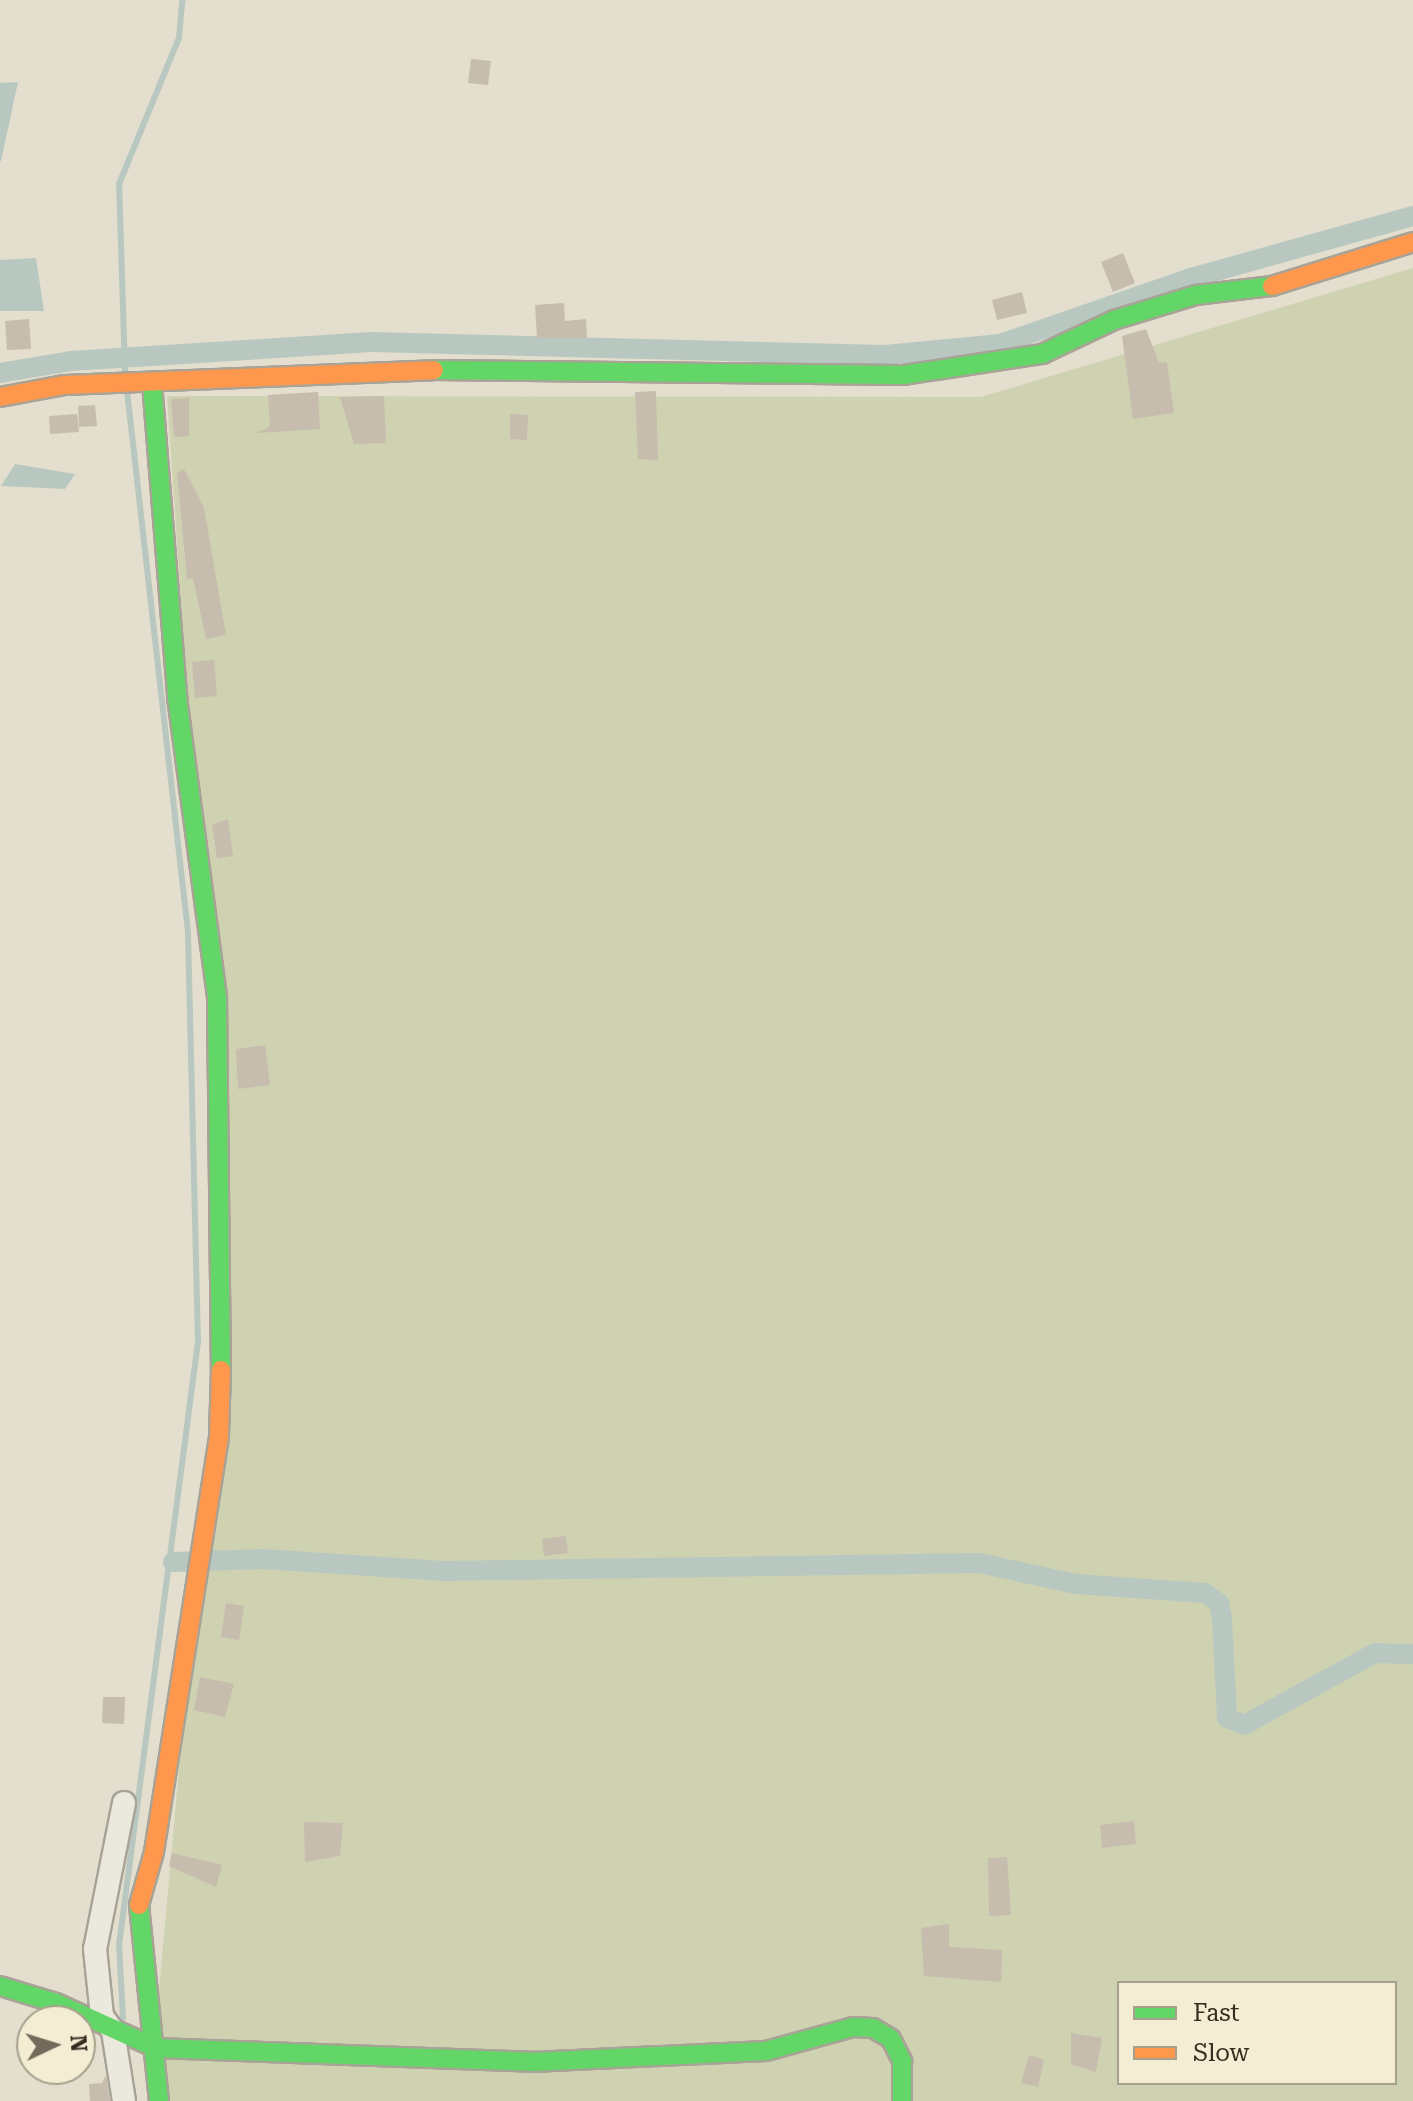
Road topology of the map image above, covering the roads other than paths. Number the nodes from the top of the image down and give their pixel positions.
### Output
1 (1413, 242) edge
2 (147, 383) junction
3 (0, 397) edge
4 (124, 1803) dead end
5 (0, 1986) edge
6 (114, 2031) junction
7 (149, 2045) junction
8 (124, 2101) edge
9 (159, 2101) edge
10 (902, 2101) edge

1 - 2 street
2 - 3 street
2 - 7 street
4 - 6 street
5 - 6 street
6 - 7 street
6 - 8 street
7 - 9 street
7 - 10 street

